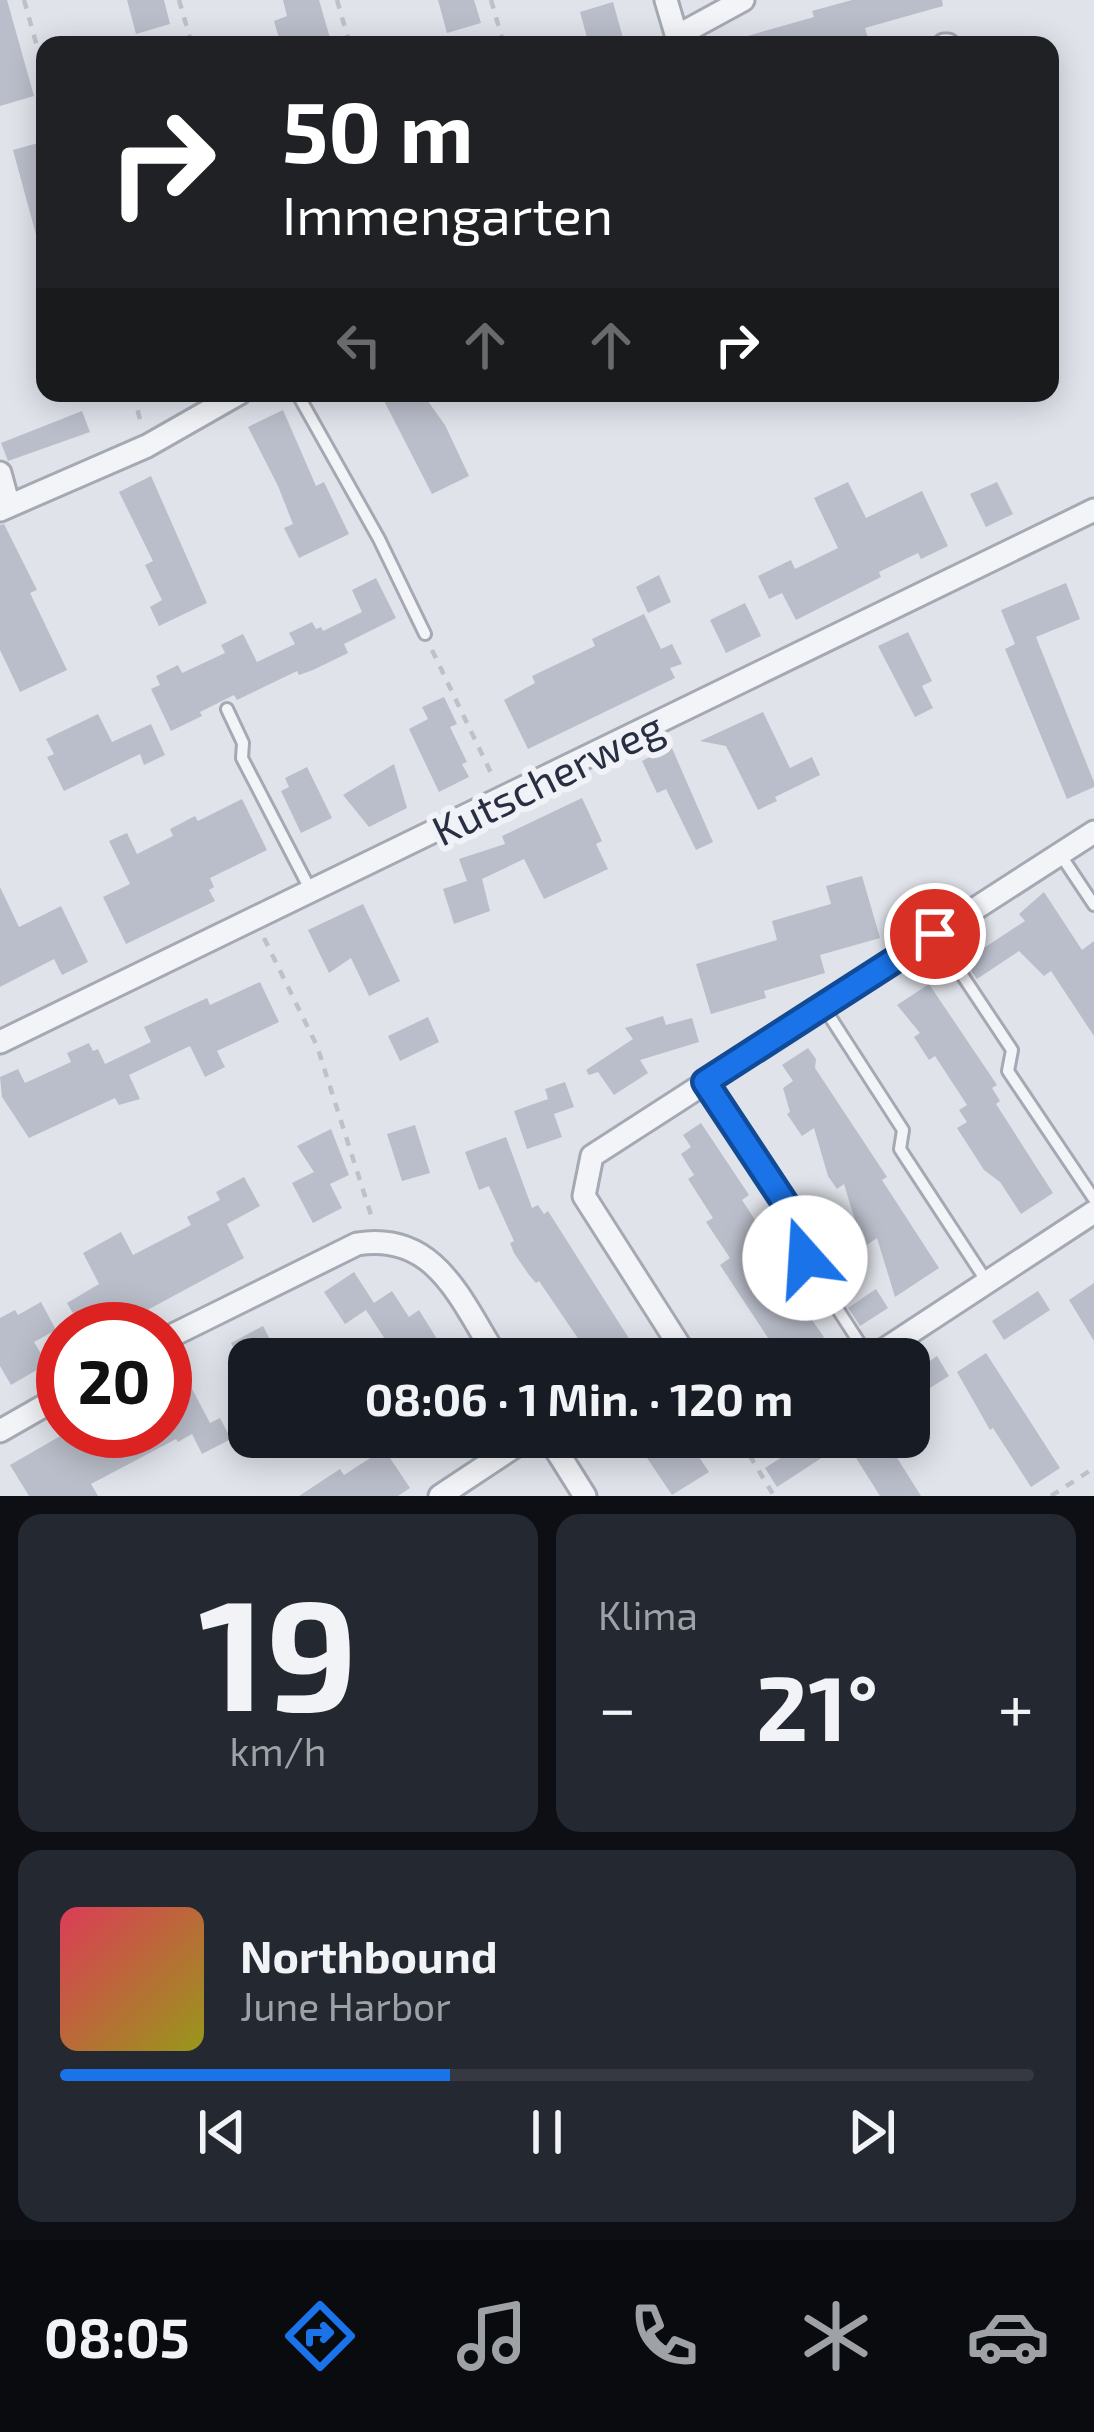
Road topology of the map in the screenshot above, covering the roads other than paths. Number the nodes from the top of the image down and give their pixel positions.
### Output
1 (666, 0) edge
2 (743, 0) edge
3 (677, 36) edge
4 (684, 36) edge
5 (224, 402) edge
6 (302, 402) edge
7 (0, 472) edge
8 (4, 508) edge
9 (1089, 512) edge
10 (1094, 536) edge
11 (425, 634) road end
12 (227, 709) dead end
13 (1094, 832) edge
14 (1060, 854) junction
15 (310, 891) junction
16 (1094, 905) edge
17 (935, 934) junction
18 (823, 1006) junction
19 (0, 1042) edge
20 (705, 1082) junction
21 (1094, 1199) edge
22 (1094, 1212) edge
23 (987, 1282) junction
24 (192, 1326) edge
25 (484, 1338) edge
26 (675, 1338) edge
27 (856, 1338) edge
28 (902, 1338) edge
29 (36, 1410) edge
30 (0, 1431) edge
31 (497, 1458) edge
32 (561, 1458) edge
33 (440, 1496) edge
34 (585, 1496) edge

1 - 3 street
2 - 4 street
5 - 8 street
6 - 11 lane
7 - 8 street
9 - 10 street
9 - 15 street, Kutscherweg
12 - 15 lane
13 - 14 street
14 - 16 lane
14 - 17 street
15 - 19 street, Kutscherweg
17 - 18 street
17 - 21 lane
18 - 20 street
18 - 23 lane
20 - 26 street
20 - 27 lane
22 - 23 street
23 - 28 street
24 - 25 street
29 - 30 street
31 - 33 street
32 - 34 street

